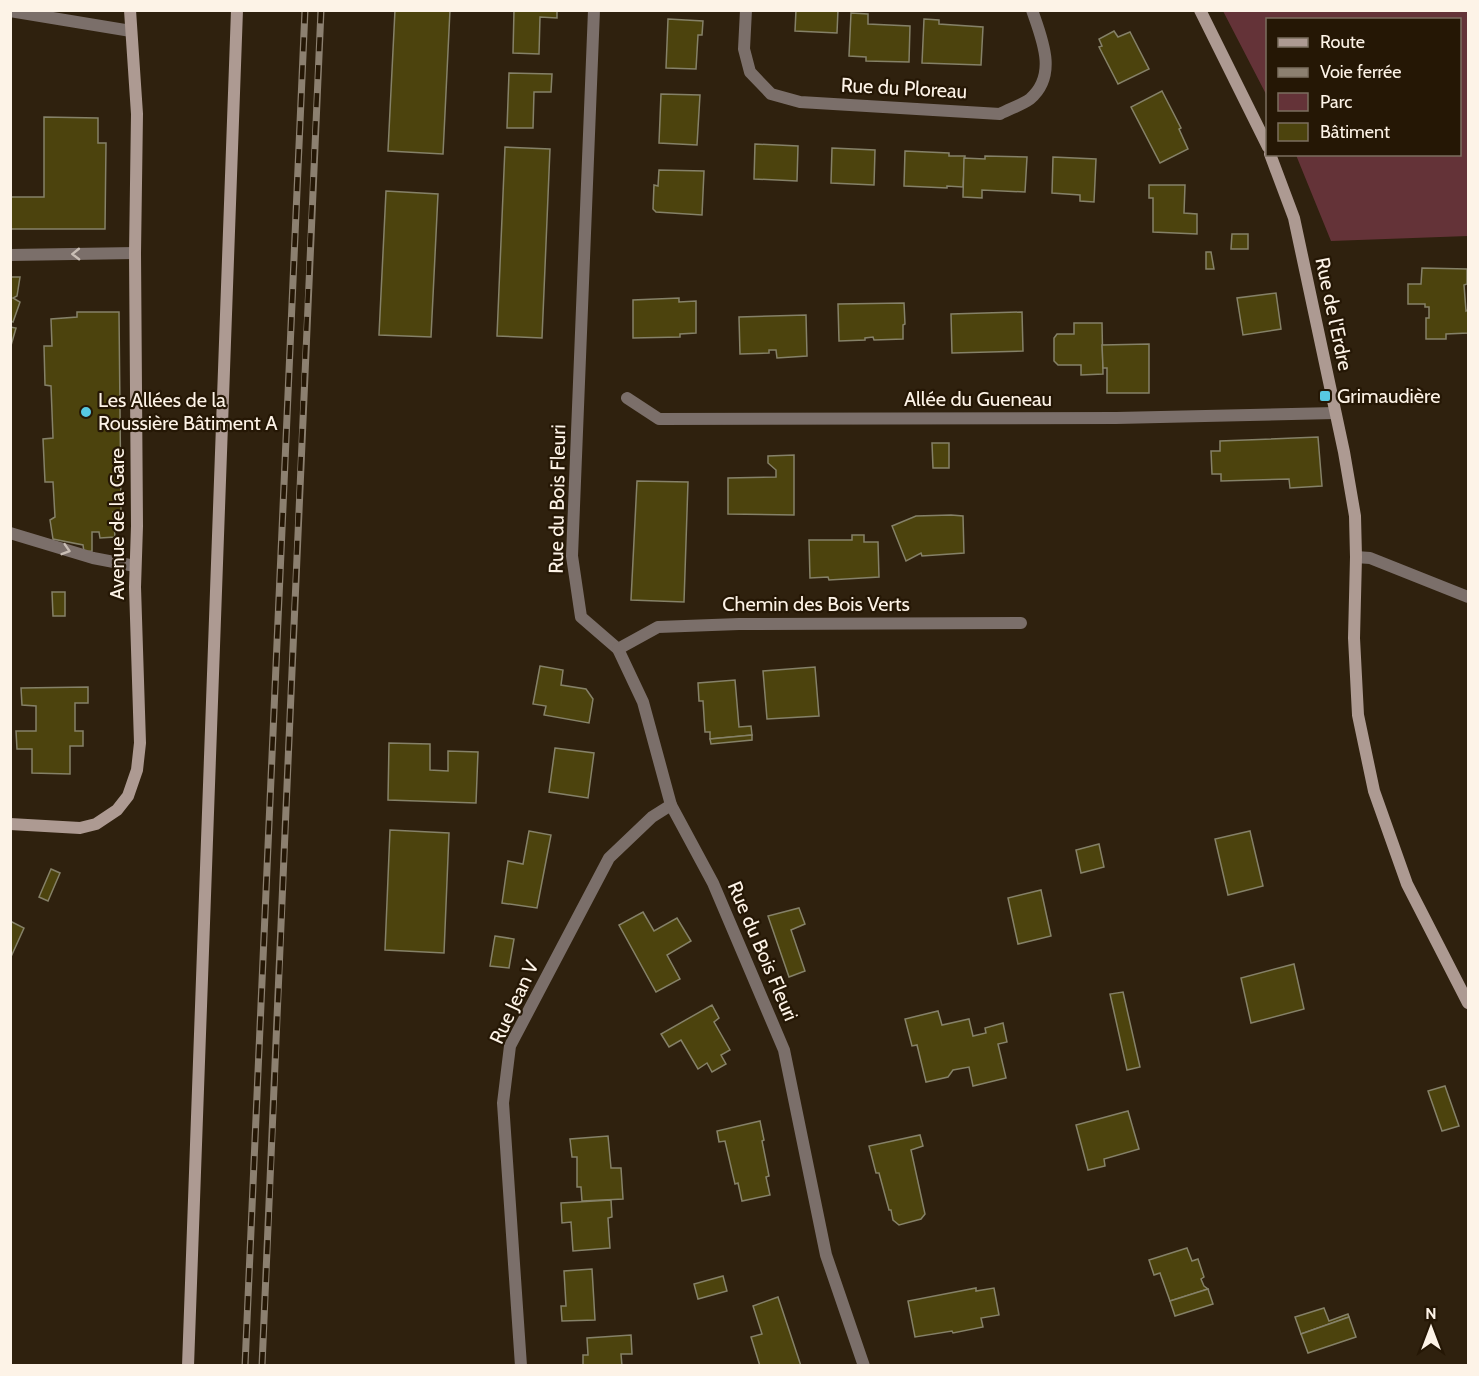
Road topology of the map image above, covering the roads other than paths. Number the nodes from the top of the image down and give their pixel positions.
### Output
1 (130, 10) edge
2 (237, 10) edge
3 (594, 10) edge
4 (746, 10) edge
5 (1032, 10) edge
6 (1200, 10) edge
7 (10, 11) edge
8 (131, 31) junction
9 (1266, 143) edge
10 (1271, 156) edge
11 (135, 253) junction
12 (10, 255) edge
13 (627, 398) dead end
14 (1335, 413) junction
15 (10, 533) edge
16 (1356, 557) junction
17 (135, 566) junction
18 (1468, 597) edge
19 (1021, 623) dead end
20 (618, 649) junction
21 (671, 805) junction
22 (10, 824) edge
23 (1468, 1003) edge
24 (188, 1365) edge
25 (520, 1365) edge
26 (864, 1365) edge

1 - 8 street, Avenue de la Gare
2 - 24 street
3 - 20 street, Rue du Bois Fleuri
4 - 5 street, Rue du Ploreau
6 - 9 street
7 - 8 street
8 - 11 street, Avenue de la Gare
10 - 14 street, Rue de l'Erdre
11 -> 12 street
11 - 17 street, Avenue de la Gare
13 - 14 street, Allée du Gueneau
14 - 16 street, Rue de l'Erdre
15 -> 17 street
16 - 18 street
16 - 23 street, Rue de l'Erdre
17 - 22 street, Avenue de la Gare
19 - 20 street, Chemin des Bois Verts
20 - 21 street, Rue du Bois Fleuri
21 - 25 street, Rue Jean V
21 - 26 street, Rue du Bois Fleuri

